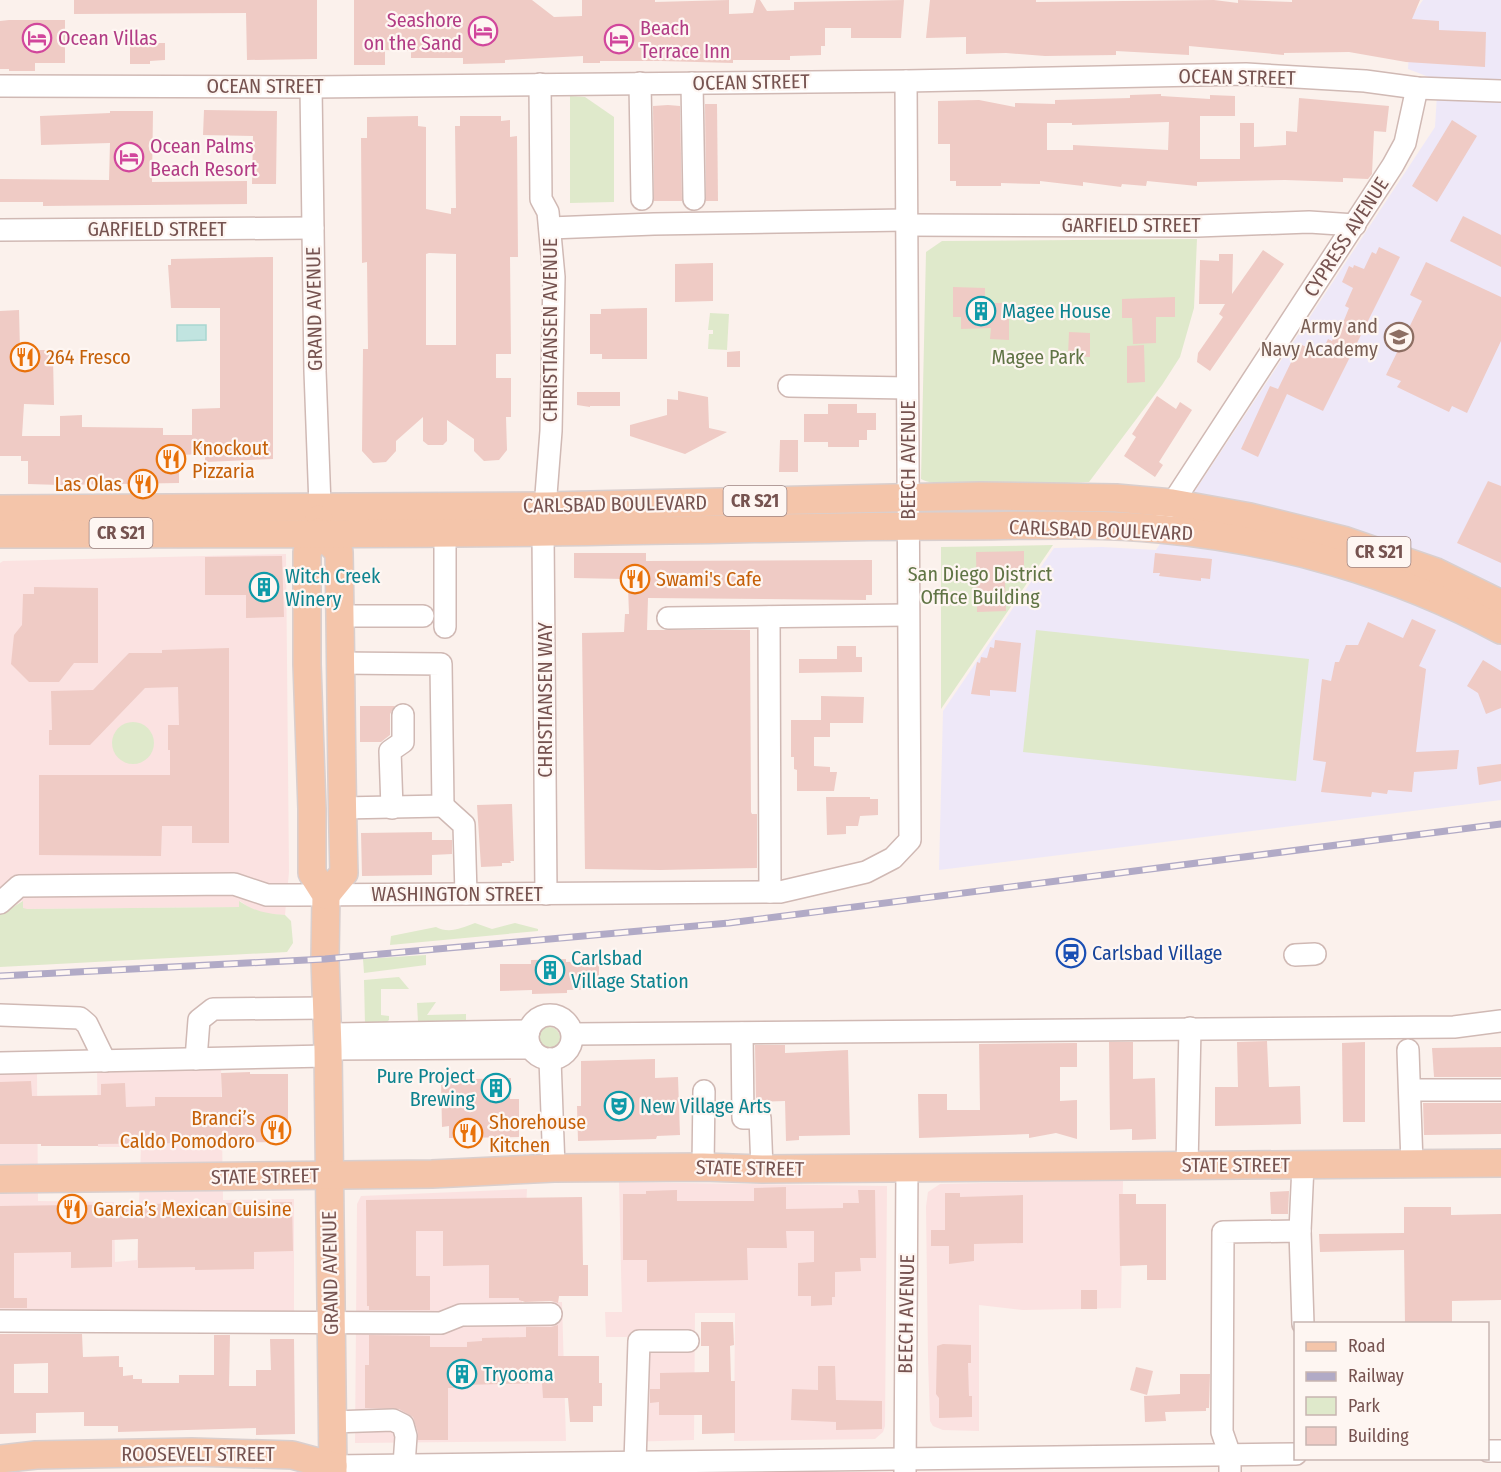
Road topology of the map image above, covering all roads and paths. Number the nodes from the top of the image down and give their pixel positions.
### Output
1 (906, 81) junction
2 (692, 82) junction
3 (640, 83) junction
4 (540, 84) junction
5 (0, 86) edge
6 (311, 87) junction
7 (1417, 88) junction
8 (1501, 91) edge
9 (642, 199) dead end
10 (694, 199) dead end
11 (906, 223) junction
12 (1355, 225) junction
13 (313, 228) junction
14 (550, 228) junction
15 (0, 230) edge
16 (789, 386) dead end
17 (907, 388) junction
18 (908, 498) junction
19 (1172, 503) junction
20 (547, 506) junction
21 (0, 509) edge
22 (320, 519) junction
23 (908, 526) junction
24 (1156, 528) junction
25 (445, 533) junction
26 (543, 533) junction
27 (0, 534) edge
28 (1501, 604) edge
29 (908, 615) junction
30 (341, 616) junction
31 (423, 616) dead end
32 (769, 617) junction
33 (668, 618) dead end
34 (445, 627) dead end
35 (1501, 630) edge
36 (339, 663) junction
37 (403, 715) dead end
38 (443, 806) junction
39 (342, 808) junction
40 (392, 808) junction
41 (910, 840) joint
42 (771, 892) junction
43 (466, 894) junction
44 (546, 894) junction
45 (326, 895) junction
46 (4, 896) edge
47 (0, 1015) edge
48 (1501, 1021) edge
49 (1190, 1028) junction
50 (742, 1033) junction
51 (572, 1034) junction
52 (327, 1037) junction
53 (530, 1040) junction
54 (1408, 1050) dead end
55 (196, 1059) junction
56 (550, 1059) junction
57 (105, 1061) junction
58 (0, 1063) edge
59 (1410, 1090) junction
60 (1501, 1090) edge
61 (704, 1091) dead end
62 (1501, 1163) edge
63 (1412, 1164) junction
64 (1303, 1165) junction
65 (1187, 1166) junction
66 (703, 1167) junction
67 (554, 1168) junction
68 (907, 1168) junction
69 (762, 1169) junction
70 (328, 1176) junction
71 (0, 1179) edge
72 (1300, 1231) junction
73 (551, 1314) dead end
74 (0, 1321) edge
75 (1303, 1322) edge
76 (330, 1323) junction
77 (688, 1341) dead end
78 (332, 1422) junction
79 (1294, 1454) edge
80 (0, 1458) edge
81 (635, 1462) junction
82 (1230, 1463) edge
83 (404, 1465) junction
84 (905, 1466) edge
85 (688, 1467) edge
86 (532, 1468) edge
87 (333, 1469) edge
88 (292, 1472) edge

1 - 2 street, OCEAN STREET
1 - 7 street, OCEAN STREET
1 - 11 street, BEECH AVENUE
2 - 3 street, OCEAN STREET
2 - 10 street
3 - 4 street, OCEAN STREET
3 - 9 street
4 - 6 street, OCEAN STREET
4 - 14 street, CHRISTIANSEN AVENUE
5 - 6 street, OCEAN STREET
6 - 13 street, GRAND AVENUE
7 - 8 street, OCEAN STREET
7 - 12 street, CYPRESS AVENUE
11 - 12 street, GARFIELD STREET
11 - 14 street, GARFIELD STREET
11 - 17 street, BEECH AVENUE
12 - 19 street, CYPRESS AVENUE
13 - 15 street, GARFIELD STREET
13 - 22 street, GRAND AVENUE
14 - 20 street, CHRISTIANSEN AVENUE
16 - 17 street
17 - 18 street, BEECH AVENUE
18 - 19 main road, CARLSBAD BOULEVARD / CR S21
18 - 20 main road, CARLSBAD BOULEVARD / CR S21
18 - 23 street, BEECH AVENUE
19 - 24 street, CYPRESS AVENUE
19 - 28 main road, CARLSBAD BOULEVARD / CR S21
20 - 22 main road, CARLSBAD BOULEVARD / CR S21
20 - 26 street, CHRISTIANSEN WAY
21 - 22 main road, CARLSBAD BOULEVARD / CR S21
22 - 25 main road, CARLSBAD BOULEVARD / CR S21
22 - 27 main road, CARLSBAD BOULEVARD / CR S21
22 - 30 main road
22 - 45 main road, GRAND AVENUE
23 - 24 main road, CARLSBAD BOULEVARD / CR S21
23 - 26 main road, CARLSBAD BOULEVARD / CR S21
23 - 29 street, BEECH AVENUE
24 - 35 main road, CARLSBAD BOULEVARD / CR S21
25 - 26 main road, CARLSBAD BOULEVARD / CR S21
25 - 34 street
26 - 44 street, CHRISTIANSEN WAY
29 - 32 street
29 - 41 street, BEECH AVENUE
30 - 31 street
30 - 36 main road
32 - 33 street
32 - 42 street
36 - 38 street
36 - 39 main road
37 - 40 street
38 - 40 street
38 - 43 street
39 - 40 street
39 - 45 main road
41 - 42 street, WASHINGTON STREET
42 - 44 street, WASHINGTON STREET
43 - 44 street, WASHINGTON STREET
43 - 45 street, WASHINGTON STREET
45 - 46 street, WASHINGTON STREET
45 - 52 main road, GRAND AVENUE
47 - 57 street
48 - 49 street
49 - 50 street
49 - 65 street
50 - 51 street
50 - 69 street
51 - 53 street
51 - 56 street
52 - 53 street
52 - 55 street
52 - 55 street
52 - 70 main road, GRAND AVENUE
53 - 56 street
54 - 59 street
55 - 57 street
56 - 67 street
57 - 58 street
59 - 60 street
59 - 63 street
61 - 66 street
62 - 63 main road, STATE STREET
63 - 64 main road, STATE STREET
64 - 65 main road, STATE STREET
64 - 72 street
65 - 68 main road, STATE STREET
66 - 67 main road, STATE STREET
66 - 69 main road, STATE STREET
67 - 70 main road, STATE STREET
68 - 69 main road, STATE STREET
68 - 84 street, BEECH AVENUE
70 - 71 main road, STATE STREET
70 - 76 main road, GRAND AVENUE
72 - 75 street
72 - 82 street
73 - 76 street
74 - 76 street
76 - 78 main road, GRAND AVENUE
77 - 81 street
78 - 83 street
78 - 87 main road, GRAND AVENUE
79 - 82 street, ROOSEVELT STREET
80 - 87 main road, ROOSEVELT STREET
81 - 85 street, ROOSEVELT STREET
81 - 86 street, ROOSEVELT STREET
82 - 84 street, ROOSEVELT STREET
83 - 86 street, ROOSEVELT STREET
83 - 87 street, ROOSEVELT STREET
84 - 85 street, ROOSEVELT STREET
87 - 88 main road

